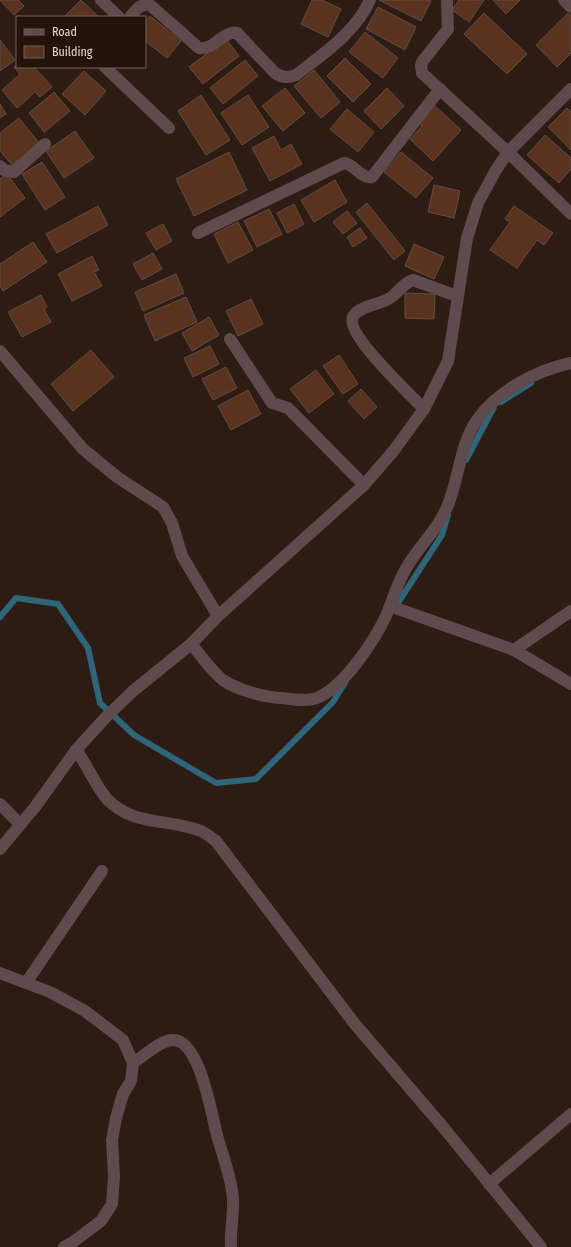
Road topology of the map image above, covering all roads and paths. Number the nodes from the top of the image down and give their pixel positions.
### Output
1 (101, 0) edge
2 (370, 0) edge
3 (447, 0) edge
4 (564, 0) edge
5 (571, 7) edge
6 (118, 16) edge
7 (131, 16) edge
8 (106, 68) edge
9 (440, 89) junction
10 (571, 89) edge
11 (169, 128) dead end
12 (45, 144) dead end
13 (508, 152) junction
14 (0, 166) edge
15 (571, 214) edge
16 (198, 233) dead end
17 (457, 296) junction
18 (230, 339) dead end
19 (0, 351) edge
20 (571, 363) edge
21 (424, 409) junction
22 (364, 485) junction
23 (391, 607) junction
24 (571, 611) edge
25 (218, 616) junction
26 (191, 644) junction
27 (514, 650) junction
28 (571, 684) edge
29 (76, 750) junction
30 (0, 804) edge
31 (20, 824) junction
32 (0, 849) edge
33 (102, 871) dead end
34 (0, 973) edge
35 (26, 983) junction
36 (133, 1063) junction
37 (571, 1114) edge
38 (489, 1184) junction
39 (64, 1247) edge
40 (232, 1247) edge
41 (541, 1247) edge

1 - 6 street
2 - 7 street
3 - 9 street
4 - 5 street
8 - 11 street
9 - 13 street
9 - 16 street
10 - 13 street
12 - 14 street
13 - 15 street
13 - 17 street
17 - 21 street
17 - 21 street
18 - 22 street
19 - 25 street
20 - 23 street
21 - 22 street
22 - 25 street
23 - 26 street
23 - 27 street
24 - 27 street
25 - 26 street
26 - 29 street
27 - 28 street
29 - 31 street
29 - 38 street
30 - 31 street
31 - 32 street
33 - 35 street
34 - 35 street
35 - 36 street
36 - 39 street
36 - 40 street
37 - 38 street
38 - 41 street

